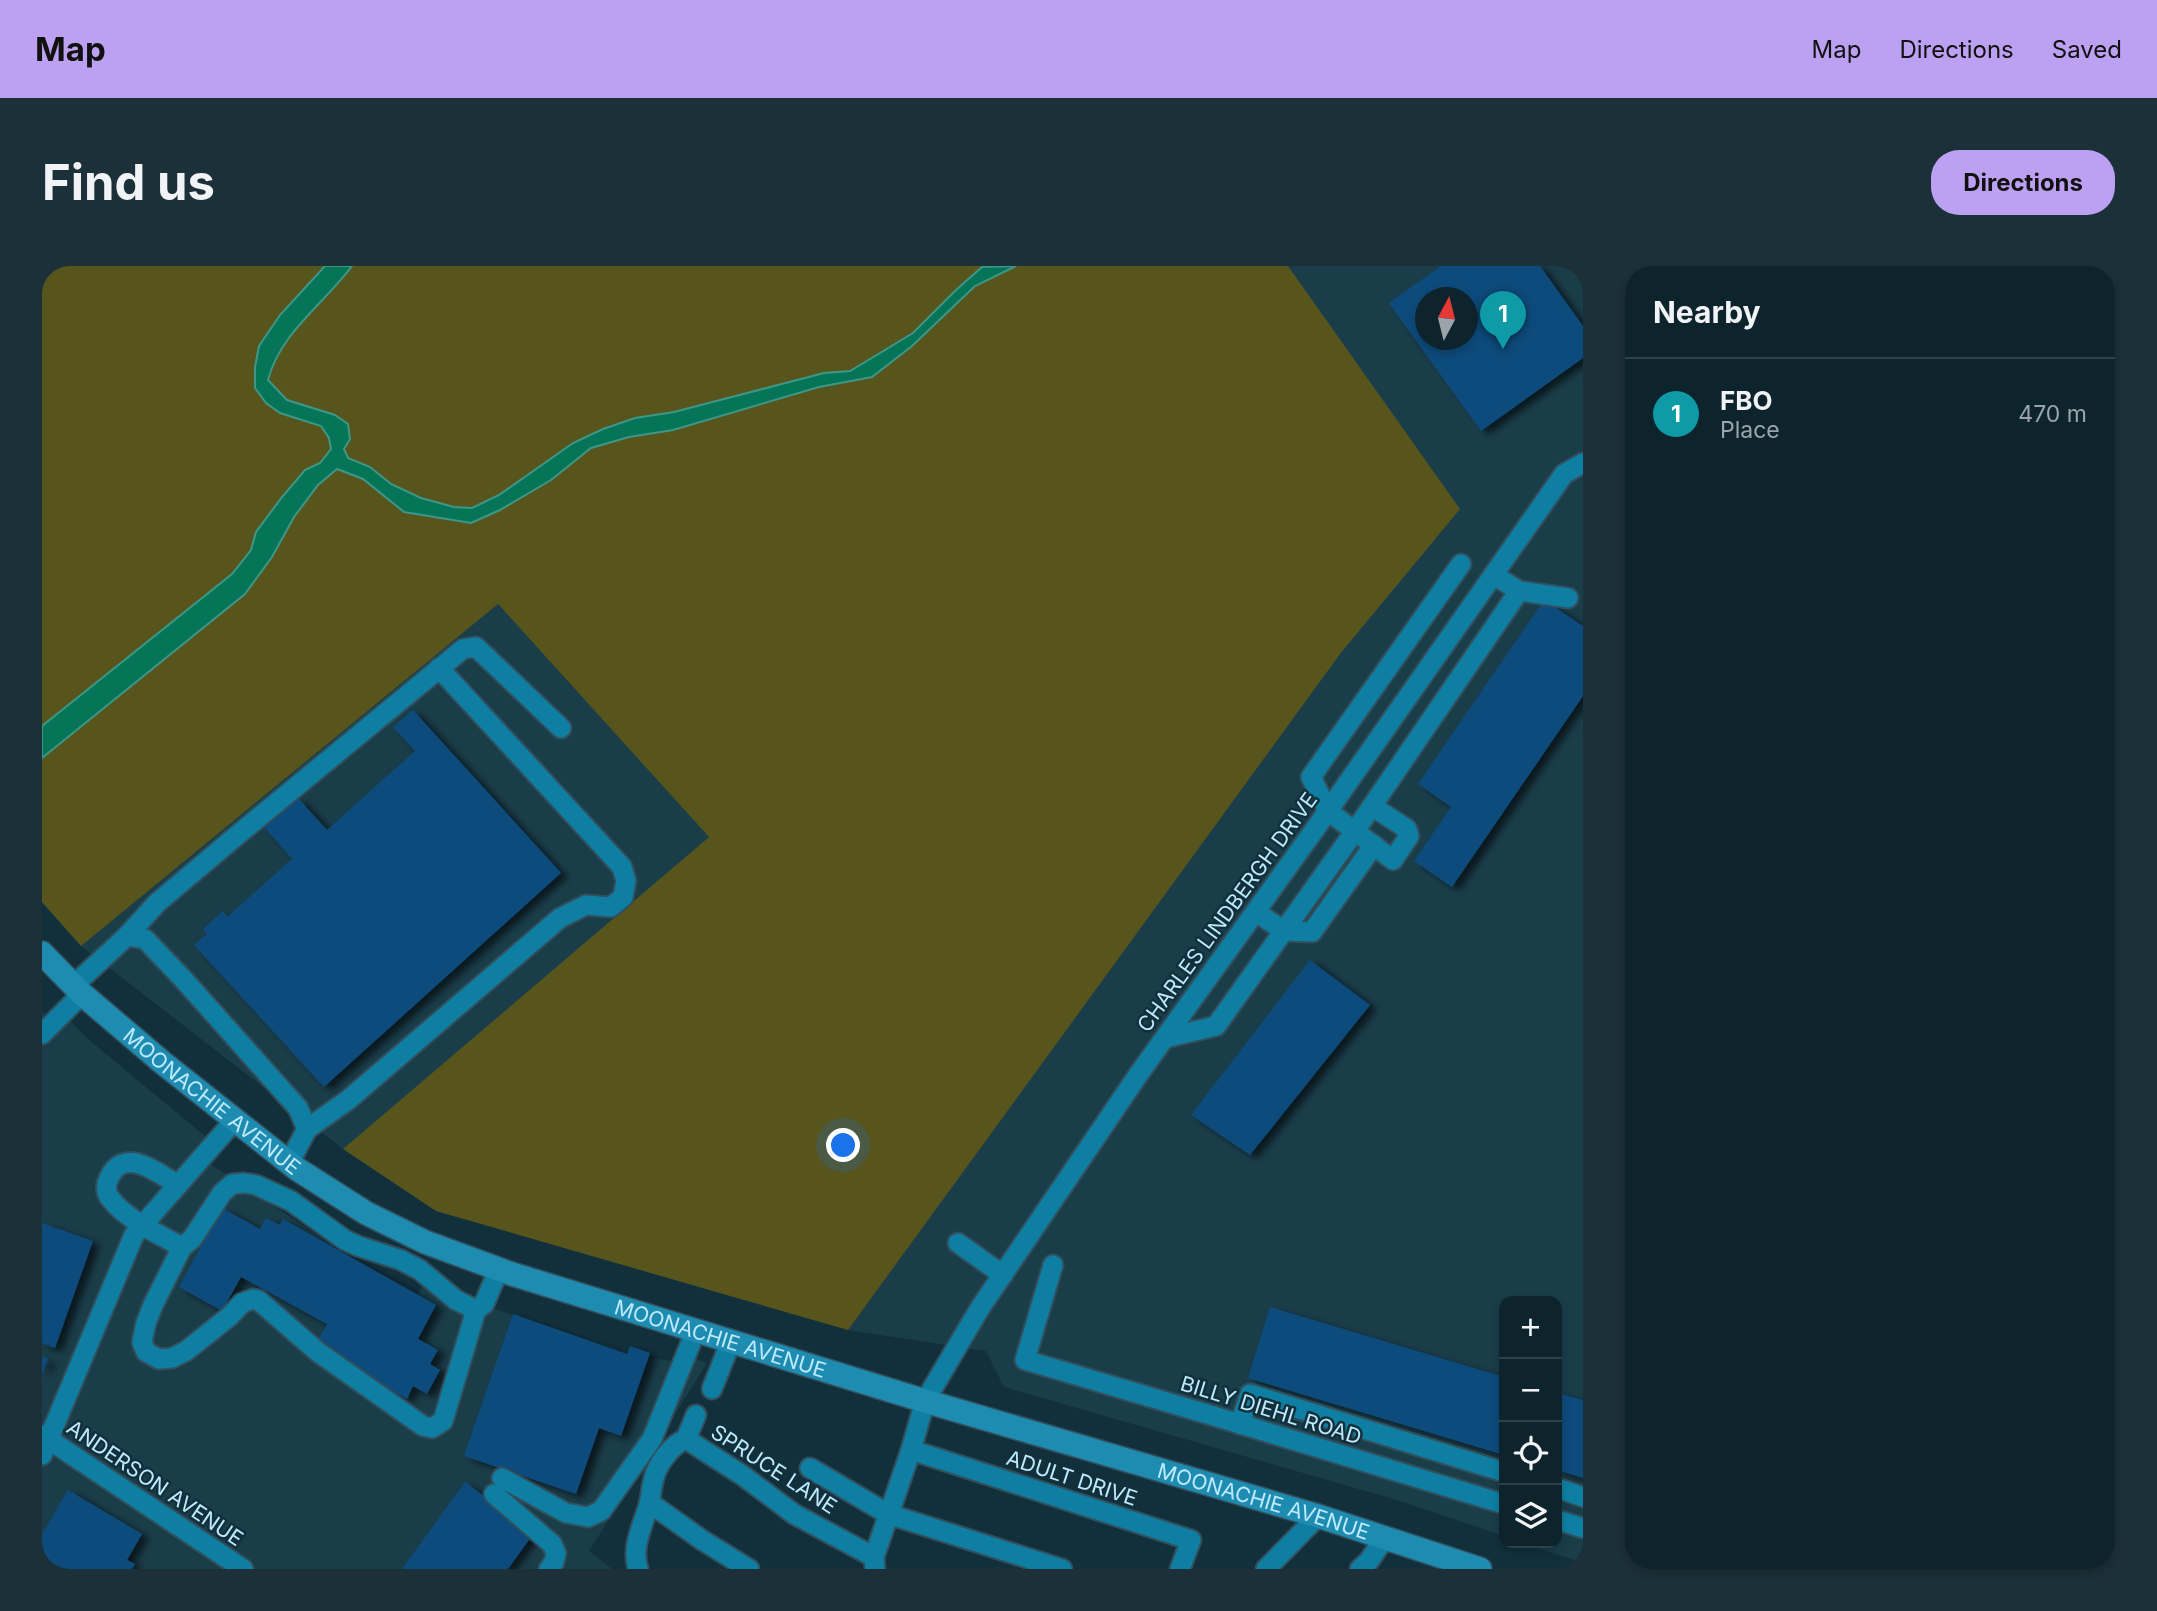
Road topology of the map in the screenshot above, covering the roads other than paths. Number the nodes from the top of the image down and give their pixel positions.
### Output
1 (1583, 463) edge
2 (1461, 564) dead end
3 (1494, 575) junction
4 (1519, 591) junction
5 (1568, 598) dead end
6 (439, 668) junction
7 (561, 728) dead end
8 (1372, 806) junction
9 (1328, 811) junction
10 (1355, 831) junction
11 (1374, 845) junction
12 (1256, 912) junction
13 (1284, 932) junction
14 (127, 936) junction
15 (42, 953) edge
16 (78, 989) junction
17 (42, 1034) edge
18 (1165, 1038) junction
19 (234, 1121) junction
20 (307, 1129) junction
21 (289, 1163) junction
22 (178, 1185) junction
23 (143, 1226) junction
24 (958, 1243) dead end
25 (182, 1247) junction
26 (1053, 1265) dead end
27 (499, 1269) junction
28 (1003, 1275) junction
29 (476, 1310) junction
30 (696, 1331) junction
31 (731, 1342) junction
32 (712, 1389) dead end
33 (925, 1402) junction
34 (696, 1415) dead end
35 (1240, 1424) junction
36 (1376, 1432) junction
37 (686, 1439) junction
38 (44, 1443) edge
39 (911, 1451) junction
40 (1367, 1462) junction
41 (810, 1468) dead end
42 (1499, 1470) edge
43 (1562, 1490) edge
44 (1583, 1497) edge
45 (650, 1503) junction
46 (1499, 1503) edge
47 (888, 1514) junction
48 (1318, 1516) junction
49 (1562, 1522) edge
50 (1583, 1528) edge
51 (1385, 1538) junction
52 (874, 1563) edge
53 (240, 1568) edge
54 (549, 1569) edge
55 (638, 1569) edge
56 (749, 1569) edge
57 (1062, 1569) edge
58 (1180, 1569) edge
59 (1266, 1569) edge
60 (1360, 1569) edge
61 (1479, 1569) edge

1 - 3 street, CHARLES LINDBERGH DRIVE
2 - 9 street
3 - 4 street
3 - 9 street, CHARLES LINDBERGH DRIVE
4 - 5 street
4 - 8 street
6 - 7 street
6 - 14 street
6 - 20 street
8 - 10 street
8 - 11 street
9 - 10 street
9 - 12 street, CHARLES LINDBERGH DRIVE
10 - 11 street
10 - 13 street
11 - 13 street
12 - 13 street
12 - 18 street, CHARLES LINDBERGH DRIVE
13 - 18 street
14 - 16 street
14 - 20 street
15 - 16 main road, MOONACHIE AVENUE
16 - 17 street
16 - 19 main road, MOONACHIE AVENUE
18 - 28 street, CHARLES LINDBERGH DRIVE
19 - 21 main road, MOONACHIE AVENUE
19 - 22 street
20 - 21 street
21 - 27 main road, MOONACHIE AVENUE
22 - 23 street
22 - 23 street
23 - 25 street
23 - 38 street
24 - 28 street
25 - 29 street
25 - 29 street
26 - 35 street, BILLY DIEHL ROAD
27 - 29 street
27 - 30 main road, MOONACHIE AVENUE
28 - 33 street, CHARLES LINDBERGH DRIVE
30 - 31 main road, MOONACHIE AVENUE
30 - 54 street
31 - 32 street
31 - 33 main road, MOONACHIE AVENUE
33 - 39 street, CHARLES LINDBERGH DRIVE
33 - 48 main road, MOONACHIE AVENUE
34 - 37 street
35 - 36 street
35 - 40 street, BILLY DIEHL ROAD
36 - 40 street
36 - 42 street
37 - 45 street
37 - 52 street, SPRUCE LANE
38 - 53 street, ANDERSON AVENUE
39 - 47 street, CHARLES LINDBERGH DRIVE
39 - 58 street, ADULT DRIVE
40 - 46 street, BILLY DIEHL ROAD
41 - 47 street
43 - 44 street
45 - 55 street
45 - 56 street
47 - 52 street, CHARLES LINDBERGH DRIVE
47 - 57 street
48 - 51 main road, MOONACHIE AVENUE
48 - 59 street
49 - 50 street
51 - 60 street
51 - 61 main road, MOONACHIE AVENUE

